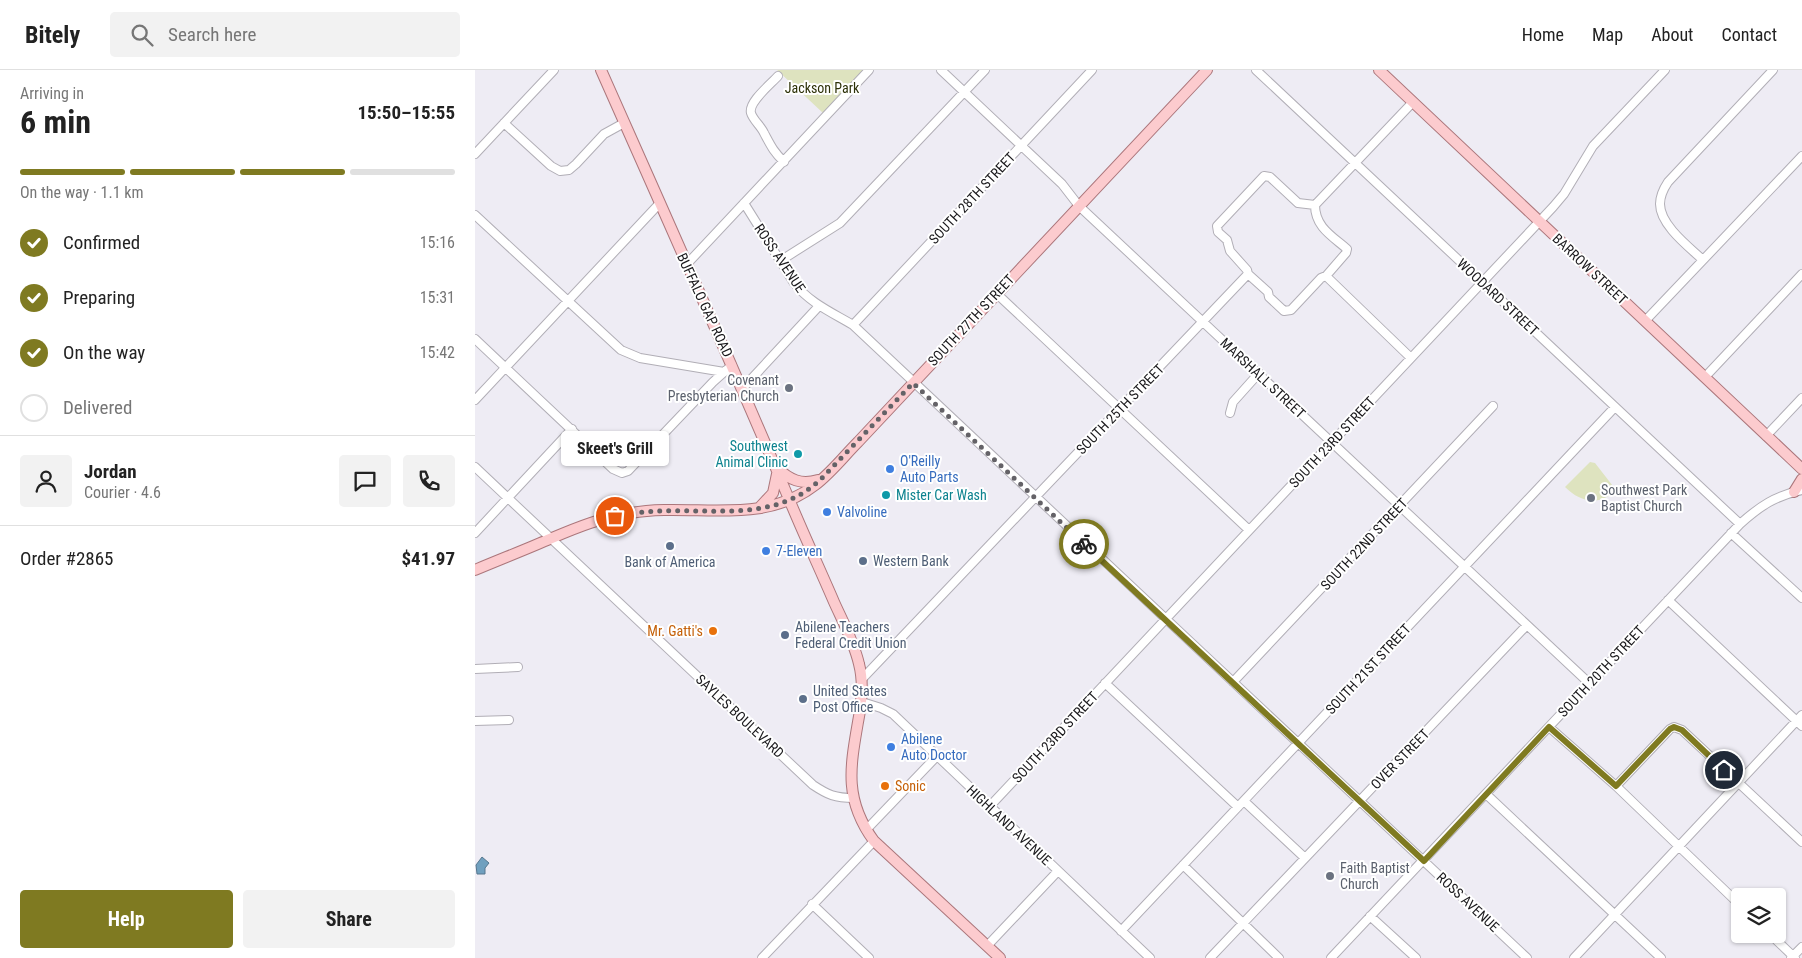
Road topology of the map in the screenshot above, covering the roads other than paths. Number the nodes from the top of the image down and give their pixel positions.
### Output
1 (554, 70) edge
2 (601, 70) edge
3 (869, 70) edge
4 (941, 70) edge
5 (985, 70) edge
6 (1092, 70) edge
7 (1207, 70) edge
8 (1256, 70) edge
9 (1379, 70) edge
10 (1665, 70) edge
11 (1773, 70) edge
12 (779, 76) dead end
13 (964, 92) junction
14 (1413, 102) junction
15 (504, 123) junction
16 (624, 123) junction
17 (1021, 146) junction
18 (475, 154) edge
19 (1802, 156) edge
20 (784, 162) junction
21 (1355, 163) junction
22 (744, 203) junction
23 (659, 204) junction
24 (1315, 205) junction
25 (1079, 206) junction
26 (475, 215) edge
27 (1540, 221) junction
28 (1703, 260) junction
29 (780, 261) junction
30 (686, 265) junction
31 (1248, 274) junction
32 (1802, 274) edge
33 (1326, 276) junction
34 (1482, 282) junction
35 (997, 293) junction
36 (567, 301) junction
37 (819, 306) junction
38 (1645, 321) junction
39 (1203, 322) junction
40 (853, 325) junction
41 (475, 339) edge
42 (1411, 358) junction
43 (732, 365) junction
44 (505, 367) junction
45 (724, 372) junction
46 (1259, 373) junction
47 (1705, 377) junction
48 (913, 383) junction
49 (742, 388) junction
50 (1802, 398) edge
51 (475, 400) edge
52 (1493, 406) dead end
53 (1615, 407) junction
54 (1119, 409) junction
55 (1230, 413) dead end
56 (571, 429) junction
57 (1766, 436) junction
58 (1332, 442) junction
59 (475, 466) edge
60 (776, 470) junction
61 (1801, 470) edge
62 (821, 479) junction
63 (1802, 479) edge
64 (1798, 491) edge
65 (508, 498) junction
66 (1035, 498) junction
67 (789, 500) junction
68 (1399, 506) junction
69 (759, 508) junction
70 (1740, 524) junction
71 (1249, 530) junction
72 (475, 533) edge
73 (1731, 533) junction
74 (552, 538) junction
75 (1464, 567) junction
76 (475, 570) edge
77 (1802, 598) edge
78 (1668, 600) junction
79 (1165, 620) junction
80 (1527, 625) junction
81 (518, 667) dead end
82 (475, 669) edge
83 (862, 680) junction
84 (1233, 682) junction
85 (1105, 683) junction
86 (1589, 683) junction
87 (862, 702) junction
88 (509, 720) dead end
89 (475, 721) edge
90 (1800, 721) edge
91 (1549, 727) junction
92 (1297, 744) junction
93 (937, 756) junction
94 (1739, 783) junction
95 (1616, 786) junction
96 (1486, 794) junction
97 (854, 798) junction
98 (1244, 801) junction
99 (1360, 801) junction
100 (990, 806) junction
101 (1237, 807) junction
102 (866, 830) junction
103 (874, 841) junction
104 (1802, 842) edge
105 (1679, 846) junction
106 (1305, 858) junction
107 (1424, 861) junction
108 (1183, 865) junction
109 (1058, 871) junction
110 (1731, 896) edge
111 (812, 904) junction
112 (1615, 915) junction
113 (1370, 916) junction
114 (1244, 924) junction
115 (1121, 931) junction
116 (1779, 943) edge
117 (987, 946) junction
118 (1802, 946) edge
119 (1793, 957) edge
120 (762, 958) edge
121 (869, 958) edge
122 (1000, 958) edge
123 (1150, 958) edge
124 (1209, 958) edge
125 (1279, 958) edge
126 (1331, 958) edge
127 (1416, 958) edge
128 (1527, 958) edge
129 (1575, 958) edge
130 (1661, 958) edge

1 - 15 street
2 - 16 main road, BUFFALO GAP ROAD
3 - 20 street
4 - 13 street, MARSHALL STREET
5 - 13 street
6 - 17 street, SOUTH 28TH STREET
7 - 25 main road, SOUTH 27TH STREET
8 - 21 street, WOODARD STREET
9 - 14 main road, BARROW STREET
10 - 27 street, SOUTH 23RD STREET
11 - 28 street
12 - 20 street
13 - 17 street, MARSHALL STREET
13 - 29 street
14 - 21 street
14 - 27 main road, BARROW STREET
15 - 16 street
15 - 18 street
16 - 23 main road, BUFFALO GAP ROAD
17 - 25 street, MARSHALL STREET
17 - 40 street, SOUTH 28TH STREET
19 - 28 street
20 - 22 street
21 - 24 street
21 - 34 street, WOODARD STREET
22 - 29 street, ROSS AVENUE
22 - 30 street
23 - 30 main road, BUFFALO GAP ROAD
23 - 36 street
24 - 31 street
24 - 33 street
25 - 35 main road, SOUTH 27TH STREET
25 - 39 street, MARSHALL STREET
26 - 36 street
27 - 34 street, SOUTH 23RD STREET
27 - 38 main road, BARROW STREET
28 - 38 street
29 - 37 street, ROSS AVENUE
30 - 43 main road, BUFFALO GAP ROAD
31 - 33 street
31 - 39 street, SOUTH 25TH STREET
32 - 47 street
33 - 42 street
34 - 42 street, SOUTH 23RD STREET
34 - 53 street, WOODARD STREET
35 - 48 main road, SOUTH 27TH STREET
35 - 54 street
36 - 44 street
36 - 45 street
37 - 40 street, ROSS AVENUE
37 - 49 street
38 - 47 main road, BARROW STREET
39 - 46 street, MARSHALL STREET
39 - 54 street, SOUTH 25TH STREET
40 - 48 street, ROSS AVENUE
41 - 44 street
42 - 58 street, SOUTH 23RD STREET
43 - 45 street
43 - 49 main road, BUFFALO GAP ROAD
44 - 51 street
44 - 56 street
45 - 56 street
46 - 55 street
46 - 58 street, MARSHALL STREET
47 - 57 main road, BARROW STREET
48 - 62 main road, SOUTH 27TH STREET
48 - 66 street, ROSS AVENUE
49 - 60 main road, BUFFALO GAP ROAD
50 - 57 street
52 - 68 street, SOUTH 22ND STREET
53 - 70 street, WOODARD STREET
53 - 75 street, SOUTH 21ST STREET
54 - 66 street, SOUTH 25TH STREET
54 - 71 street
56 - 65 street
57 - 61 main road, BARROW STREET
58 - 68 street, MARSHALL STREET
58 - 71 street, SOUTH 23RD STREET
59 - 65 street, SAYLES BOULEVARD
60 - 62 main road
60 - 67 main road, BUFFALO GAP ROAD
60 - 69 main road
62 - 67 main road, SOUTH 27TH STREET
63 - 64 main road
64 - 70 street, SOUTH 20TH STREET
65 - 72 street
65 - 74 street, SAYLES BOULEVARD
66 - 79 street, ROSS AVENUE
66 - 83 street, SOUTH 25TH STREET
67 - 69 main road, SOUTH 27TH STREET
67 - 83 main road, BUFFALO GAP ROAD
68 - 75 street, MARSHALL STREET
68 - 84 street, SOUTH 22ND STREET
69 - 74 main road, SOUTH 27TH STREET
70 - 73 street, SOUTH 20TH STREET
71 - 79 street, SOUTH 23RD STREET
73 - 77 street
73 - 78 street, SOUTH 20TH STREET
74 - 76 main road, SOUTH 27TH STREET
74 - 97 street, SAYLES BOULEVARD
75 - 80 street, MARSHALL STREET
75 - 92 street, SOUTH 21ST STREET
78 - 86 street, SOUTH 20TH STREET
78 - 90 street
79 - 84 street, ROSS AVENUE
79 - 85 street, SOUTH 23RD STREET
80 - 86 street, MARSHALL STREET
80 - 99 street, OVER STREET
81 - 82 street
83 - 87 main road, BUFFALO GAP ROAD
84 - 92 street, ROSS AVENUE
85 - 100 street, SOUTH 23RD STREET
85 - 101 street
86 - 91 street, SOUTH 20TH STREET
87 - 93 street, HIGHLAND AVENUE
87 - 97 main road, BUFFALO GAP ROAD
88 - 89 street
90 - 94 street
91 - 95 street
91 - 96 street, SOUTH 20TH STREET
92 - 98 street, SOUTH 21ST STREET
92 - 99 street, ROSS AVENUE
93 - 100 street, HIGHLAND AVENUE
93 - 102 street
94 - 95 street
94 - 104 street
94 - 105 street
95 - 105 street
96 - 107 street, SOUTH 20TH STREET
96 - 112 street
97 - 102 main road
98 - 101 street, SOUTH 21ST STREET
98 - 106 street
99 - 106 street, OVER STREET
99 - 107 street, ROSS AVENUE
100 - 109 street, HIGHLAND AVENUE
101 - 108 street, SOUTH 21ST STREET
102 - 103 main road
103 - 111 street
103 - 117 main road
105 - 110 street
105 - 112 street
106 - 114 street, OVER STREET
107 - 113 street, SOUTH 20TH STREET
107 - 128 street, ROSS AVENUE
108 - 114 street
108 - 115 street, SOUTH 21ST STREET
109 - 115 street, HIGHLAND AVENUE
109 - 117 street
111 - 120 street
111 - 121 street
112 - 129 street
112 - 130 street
113 - 126 street, SOUTH 20TH STREET
113 - 127 street
114 - 124 street, OVER STREET
114 - 125 street
115 - 123 street, HIGHLAND AVENUE
116 - 119 street
117 - 122 main road
118 - 119 street

